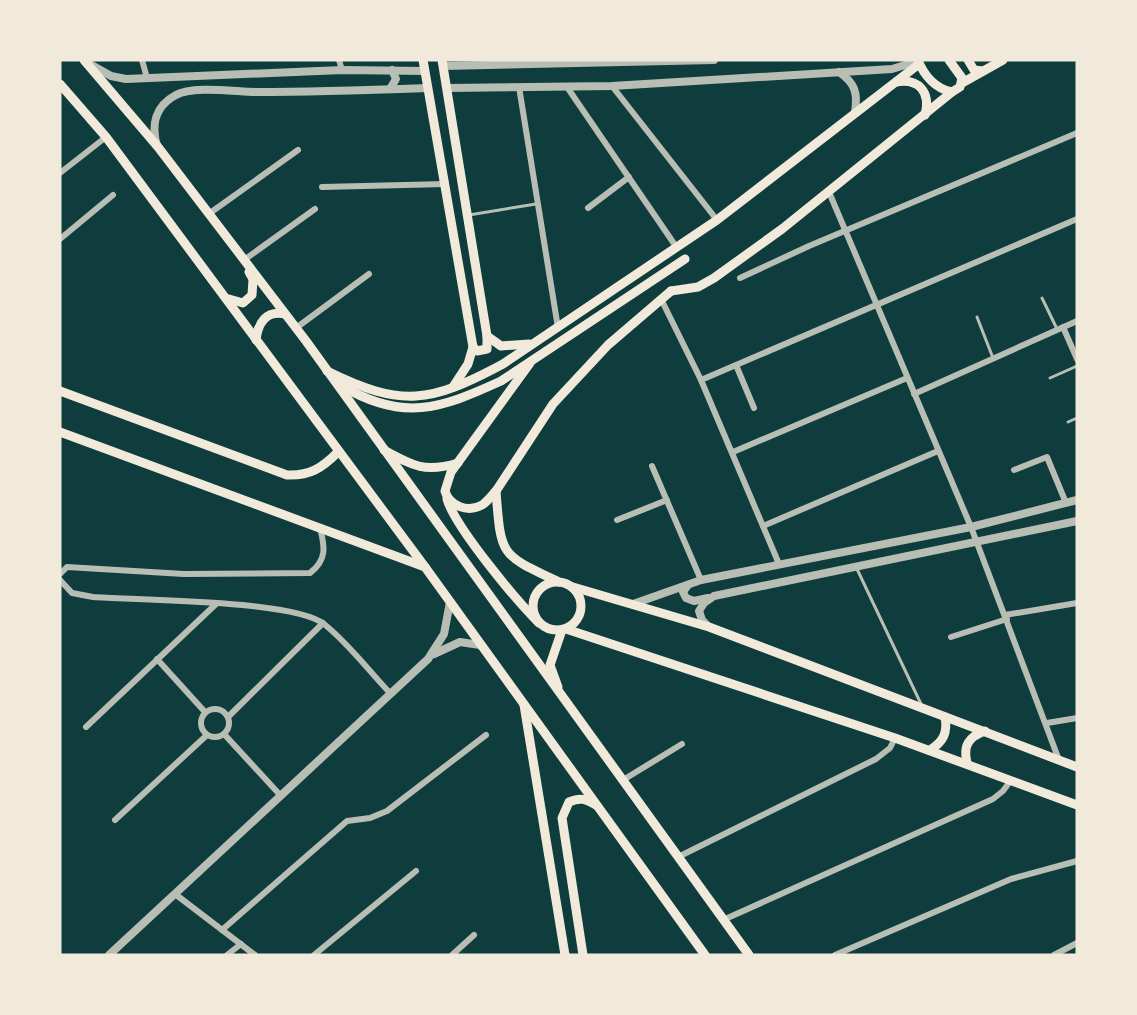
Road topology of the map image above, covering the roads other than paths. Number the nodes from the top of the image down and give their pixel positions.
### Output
1 (84, 60) edge
2 (142, 60) edge
3 (339, 60) edge
4 (423, 60) edge
5 (714, 60) edge
6 (949, 60) edge
7 (968, 60) edge
8 (1003, 60) edge
9 (543, 62) edge
10 (598, 62) edge
11 (918, 62) edge
12 (443, 63) edge
13 (342, 70) junction
14 (392, 70) junction
15 (425, 70) junction
16 (985, 71) junction
17 (839, 72) junction
18 (147, 78) junction
19 (893, 83) junction
20 (962, 83) junction
21 (60, 84) edge
22 (612, 86) junction
23 (519, 87) junction
24 (567, 87) junction
25 (428, 88) junction
26 (447, 88) junction
27 (390, 89) junction
28 (952, 92) junction
29 (855, 112) junction
30 (925, 115) junction
31 (1077, 133) edge
32 (106, 137) junction
33 (158, 147) junction
34 (298, 150) dead end
35 (60, 174) edge
36 (629, 177) junction
37 (446, 184) junction
38 (322, 187) dead end
39 (829, 192) junction
40 (113, 195) dead end
41 (538, 204) junction
42 (588, 208) dead end
43 (315, 209) dead end
44 (210, 213) junction
45 (469, 215) junction
46 (1077, 219) edge
47 (717, 220) junction
48 (844, 231) junction
49 (60, 239) edge
50 (677, 248) junction
51 (685, 259) dead end
52 (244, 260) junction
53 (369, 274) dead end
54 (741, 278) dead end
55 (221, 291) junction
56 (1042, 298) dead end
57 (662, 299) junction
58 (876, 305) junction
59 (285, 314) junction
60 (977, 318) dead end
61 (1077, 321) edge
62 (296, 328) junction
63 (558, 328) junction
64 (1060, 328) junction
65 (488, 336) junction
66 (256, 340) junction
67 (537, 342) junction
68 (473, 347) junction
69 (994, 358) junction
70 (1077, 360) edge
71 (532, 361) junction
72 (736, 365) junction
73 (1077, 366) edge
74 (327, 371) junction
75 (907, 378) junction
76 (1050, 378) dead end
77 (701, 380) junction
78 (337, 384) junction
79 (452, 388) junction
80 (60, 391) edge
81 (914, 394) junction
82 (754, 408) dead end
83 (1077, 418) edge
84 (1068, 422) dead end
85 (60, 432) edge
86 (382, 449) junction
87 (938, 451) junction
88 (338, 452) junction
89 (733, 452) junction
90 (458, 462) junction
91 (652, 466) dead end
92 (1014, 470) dead end
93 (496, 491) junction
94 (447, 496) junction
95 (667, 500) junction
96 (1077, 500) edge
97 (1066, 503) junction
98 (617, 520) dead end
99 (1077, 521) edge
100 (763, 526) junction
101 (971, 527) junction
102 (320, 528) junction
103 (976, 543) junction
104 (779, 564) junction
105 (425, 567) junction
106 (856, 567) junction
107 (60, 574) edge
108 (60, 580) edge
109 (701, 580) junction
110 (559, 582) junction
111 (690, 584) junction
112 (573, 587) junction
113 (714, 596) junction
114 (450, 602) junction
115 (1077, 603) edge
116 (216, 604) junction
117 (633, 604) junction
118 (1006, 617) junction
119 (538, 622) junction
120 (323, 623) junction
121 (709, 627) junction
122 (564, 630) junction
123 (951, 637) dead end
124 (480, 645) junction
125 (428, 658) junction
126 (157, 659) junction
127 (558, 689) junction
128 (390, 693) junction
129 (524, 705) junction
130 (922, 708) junction
131 (206, 712) junction
132 (228, 717) junction
133 (945, 717) junction
134 (1077, 718) edge
135 (1047, 723) junction
136 (87, 727) dead end
137 (984, 731) junction
138 (224, 734) junction
139 (207, 735) junction
140 (486, 735) dead end
141 (895, 738) junction
142 (682, 744) dead end
143 (930, 750) junction
144 (1059, 760) junction
145 (967, 763) junction
146 (1077, 767) edge
147 (623, 780) junction
148 (1011, 780) junction
149 (281, 796) junction
150 (596, 805) junction
151 (1077, 805) edge
152 (115, 820) dead end
153 (678, 857) junction
154 (1077, 861) edge
155 (416, 871) dead end
156 (175, 894) junction
157 (723, 920) junction
158 (222, 930) junction
159 (474, 935) dead end
160 (241, 944) junction
161 (1076, 946) edge
162 (109, 955) edge
163 (227, 955) edge
164 (255, 955) edge
165 (315, 955) edge
166 (452, 955) edge
167 (565, 955) edge
168 (583, 955) edge
169 (705, 955) edge
170 (748, 955) edge
171 (835, 955) edge
172 (1054, 955) edge

1 - 18 street
1 - 33 main road
2 - 18 street
3 - 13 street
4 - 15 main road
5 - 10 street
6 - 20 main road
7 - 16 main road
8 - 16 main road
9 - 10 street
9 - 12 street
11 - 17 street
11 - 19 main road
11 - 28 main road
12 - 26 main road
13 - 14 street
13 - 18 street
14 - 15 street
14 - 27 street
15 - 25 main road
16 - 20 main road
17 - 22 street
17 - 29 street
19 - 29 main road
19 - 30 main road
20 - 28 main road
21 - 32 main road
22 - 24 street
22 - 47 street
23 - 24 street
23 - 26 street
23 - 41 street
24 - 36 street
25 - 27 street
25 - 37 main road
26 - 45 main road
27 - 33 street
28 - 30 main road
29 - 47 main road
30 - 39 main road
31 - 48 street
32 - 35 street
32 - 55 main road
33 - 44 main road
34 - 44 street
36 - 42 street
36 - 50 street
37 - 38 street
37 - 68 main road
39 - 48 street
39 - 57 main road
40 - 49 street
41 - 45 lane
41 - 63 street
43 - 52 street
44 - 52 main road
45 - 65 main road
46 - 58 street
47 - 50 main road
48 - 54 street
48 - 58 street
50 - 63 main road
51 - 71 main road
52 - 55 main road
52 - 59 main road
53 - 62 street
55 - 66 main road
56 - 64 lane
57 - 77 street
57 - 93 main road
58 - 72 street
58 - 75 street
59 - 62 main road
59 - 66 main road
60 - 69 lane
61 - 64 street
62 - 74 main road
63 - 67 main road
64 - 69 street
64 - 70 street
65 - 67 main road
65 - 68 main road
66 - 88 main road
67 - 79 main road
68 - 79 main road
69 - 81 street
71 - 78 main road
71 - 90 main road
72 - 77 street
72 - 82 street
73 - 76 lane
74 - 78 main road
74 - 79 main road
75 - 81 street
75 - 89 street
77 - 89 street
78 - 86 main road
80 - 88 main road
81 - 87 street
83 - 84 lane
85 - 102 main road
86 - 90 main road
86 - 127 main road
87 - 100 street
87 - 101 street
88 - 105 main road
89 - 100 street
90 - 94 main road
91 - 95 street
92 - 97 street
93 - 94 main road
93 - 110 main road
94 - 119 main road
95 - 98 street
95 - 109 street
96 - 97 street
97 - 101 street
99 - 103 street
100 - 104 street
101 - 103 street
101 - 104 street
102 - 105 main road
102 - 107 street
103 - 106 street
103 - 118 street
104 - 109 street
105 - 114 main road
106 - 113 street
106 - 130 lane
108 - 116 street
109 - 111 street
110 - 112 main road
110 - 119 main road
111 - 113 street
111 - 117 street
112 - 117 main road
112 - 122 main road
113 - 121 street
114 - 124 main road
114 - 125 street
115 - 118 street
116 - 120 street
116 - 126 street
117 - 121 main road
118 - 123 street
118 - 135 street
119 - 122 main road
120 - 128 street
120 - 132 street
121 - 130 main road
122 - 127 main road
122 - 141 main road
124 - 125 street
124 - 129 main road
125 - 128 street
126 - 131 street
126 - 136 street
127 - 147 main road
128 - 149 street
129 - 150 main road
129 - 167 main road
130 - 133 main road
131 - 132 street
131 - 139 street
132 - 138 street
133 - 137 main road
133 - 143 main road
134 - 135 street
135 - 144 street
137 - 144 main road
137 - 145 main road
138 - 139 street
138 - 149 street
139 - 152 street
140 - 158 street
141 - 143 main road
141 - 153 street
142 - 147 street
143 - 145 main road
144 - 146 main road
145 - 148 main road
147 - 153 main road
148 - 151 main road
148 - 157 street
149 - 156 street
150 - 168 main road
150 - 169 main road
153 - 157 main road
154 - 171 street
155 - 165 street
156 - 158 street
156 - 162 street
157 - 170 main road
158 - 160 street
159 - 166 street
160 - 163 street
160 - 164 street
161 - 172 street

